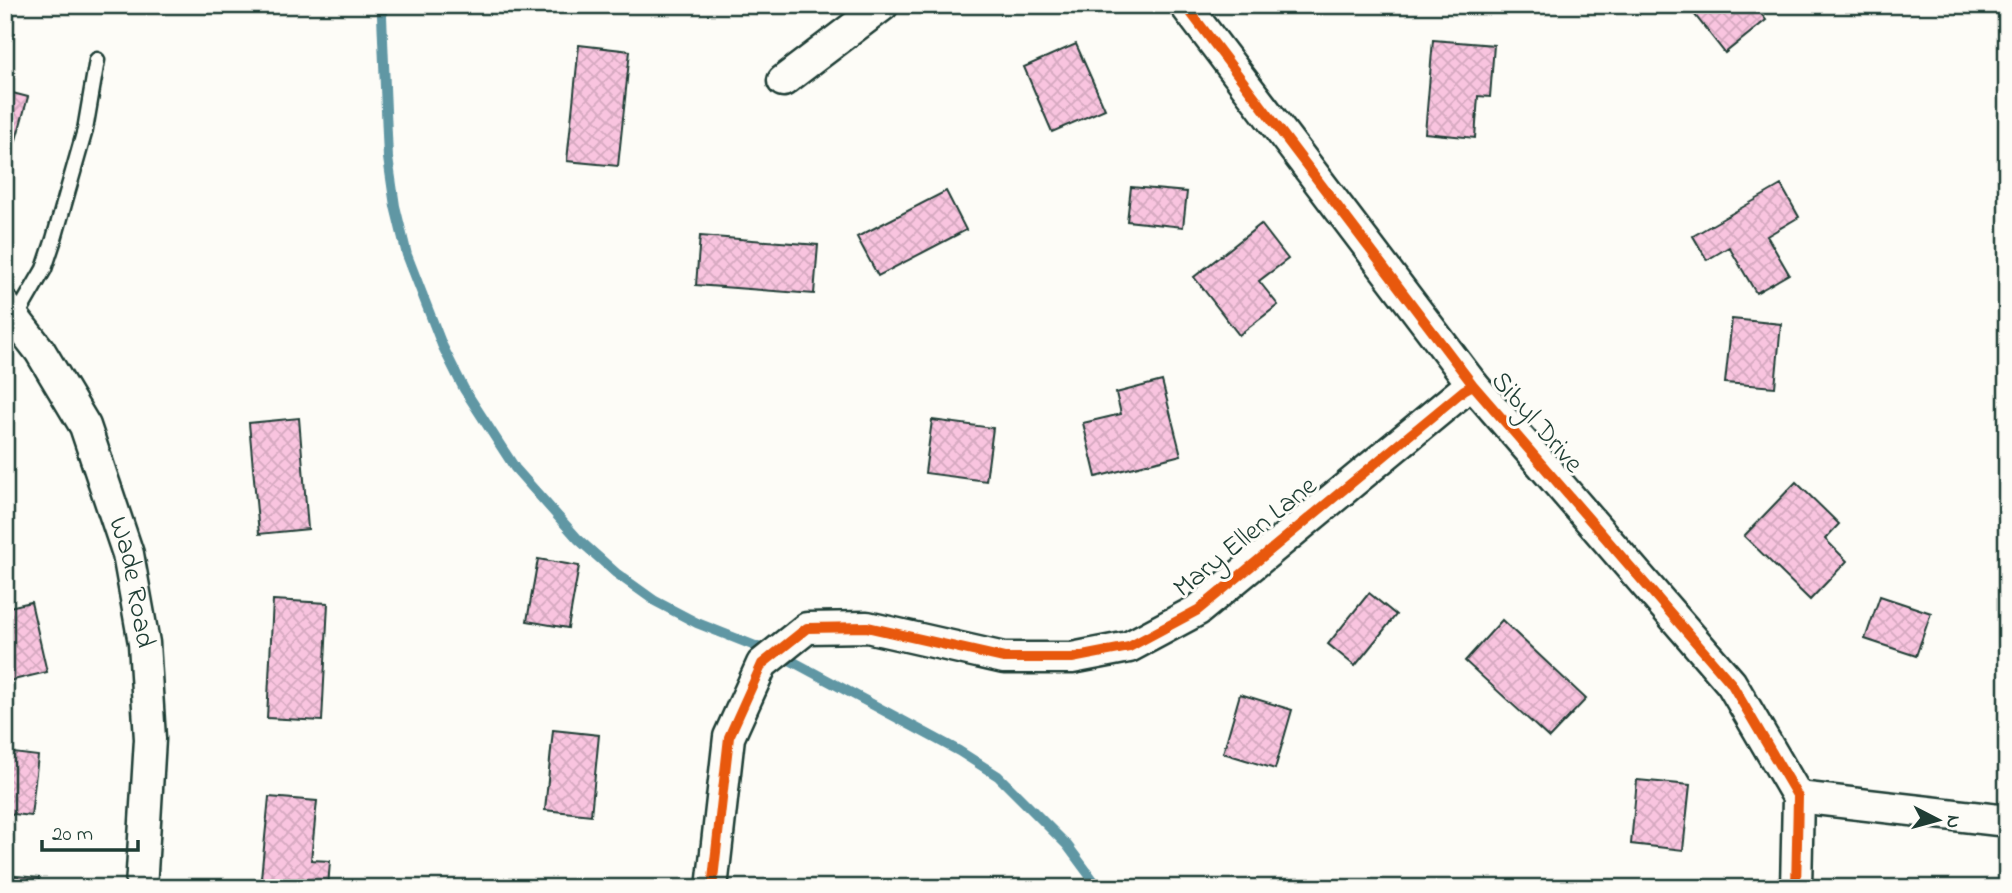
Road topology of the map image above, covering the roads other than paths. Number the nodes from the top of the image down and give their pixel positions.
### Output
1 (883, 5) edge
2 (1185, 5) edge
3 (97, 60) dead end
4 (783, 81) dead end
5 (10, 313) edge
6 (1473, 385) junction
7 (1798, 797) junction
8 (2007, 821) edge
9 (141, 888) edge
10 (712, 888) edge
11 (1796, 888) edge

1 - 4 street
2 - 6 street, Sibyl Drive
3 - 5 lane
5 - 9 street, Wade Road
6 - 7 street, Sibyl Drive
6 - 10 street, Mary Ellen Lane
7 - 8 street
7 - 11 street

